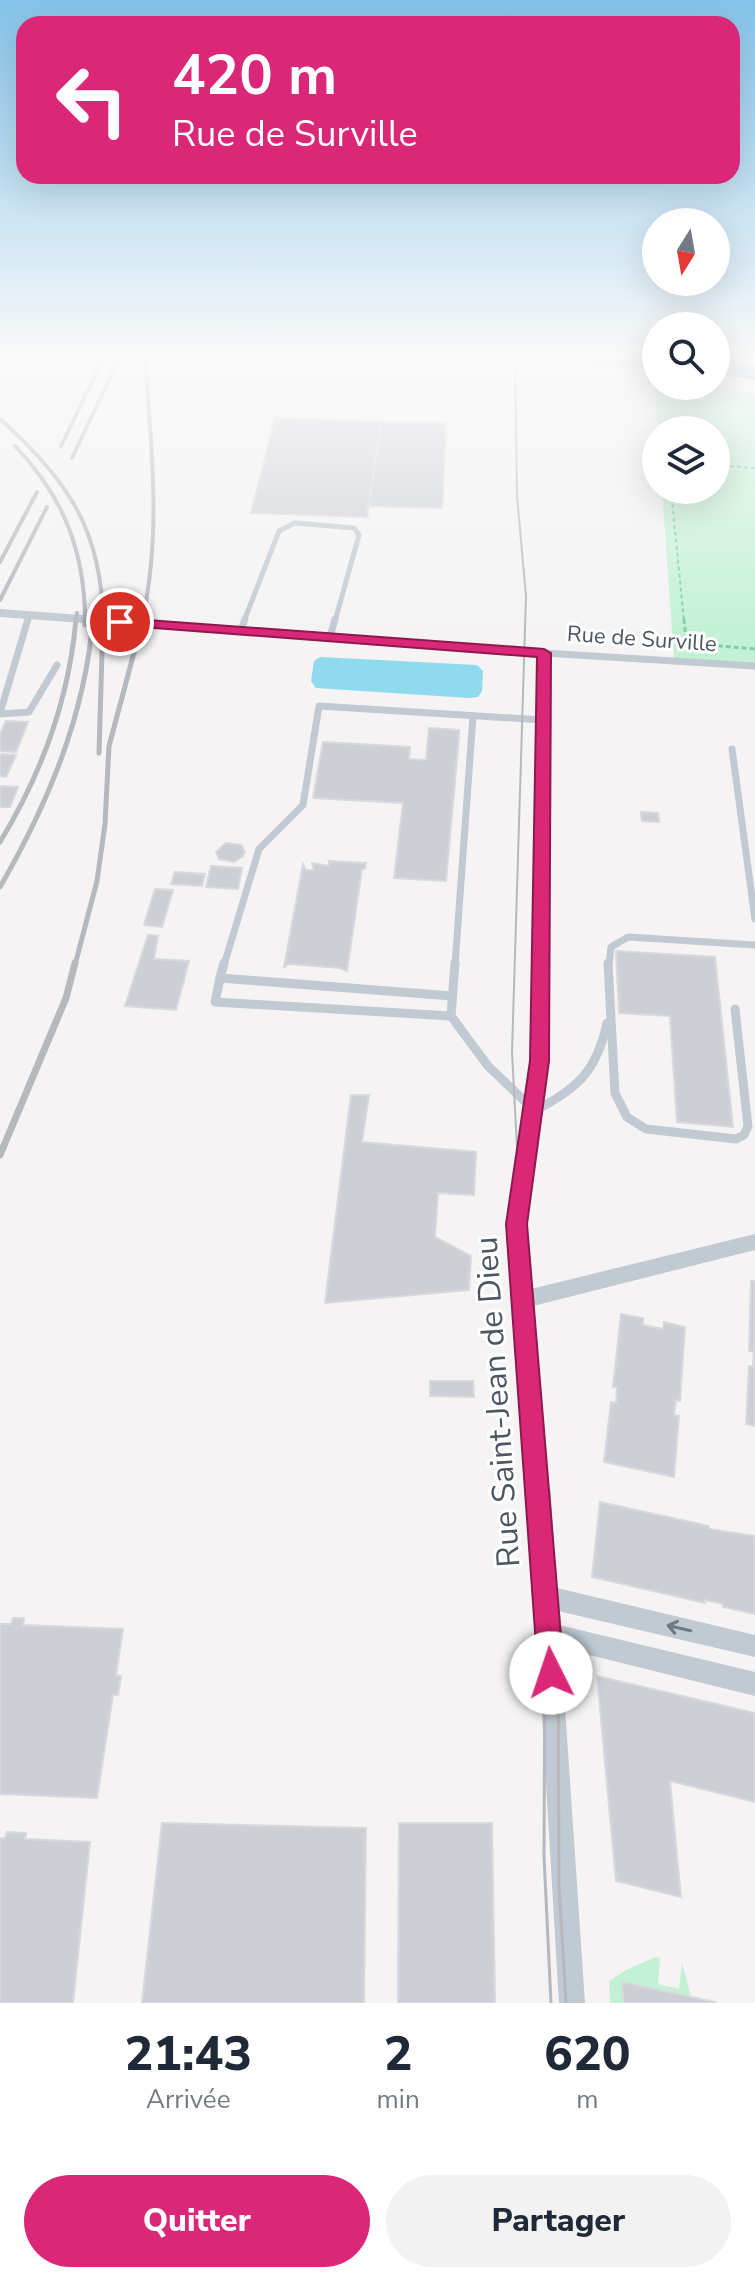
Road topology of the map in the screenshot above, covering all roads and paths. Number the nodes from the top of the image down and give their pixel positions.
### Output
1 (730, 466) edge
2 (755, 468) edge
3 (672, 504) edge
4 (0, 613) edge
5 (29, 615) junction
6 (241, 630) junction
7 (330, 637) junction
8 (755, 649) edge
9 (544, 653) junction
10 (57, 665) dead end
11 (755, 666) edge
12 (0, 713) edge
13 (473, 716) junction
14 (543, 720) junction
15 (732, 749) dead end
16 (755, 919) edge
17 (755, 945) edge
18 (220, 978) junction
19 (452, 996) junction
20 (610, 1007) junction
21 (735, 1009) dead end
22 (451, 1016) junction
23 (535, 1111) junction
24 (755, 1242) edge
25 (522, 1300) junction
26 (546, 1597) junction
27 (549, 1634) junction
28 (755, 1646) edge
29 (755, 1684) edge
30 (572, 2003) edge

1 - 2 path
3 - 8 path
4 - 5 street, Rue de Surville
5 - 6 street, Rue de Surville
5 - 12 lane
6 - 7 street, Rue de Surville
6 - 7 lane
7 - 9 street, Rue de Surville
9 - 11 lane, Rue de Surville
9 - 14 street, Rue Saint-Jean de Dieu
10 - 12 lane
13 - 14 lane
13 - 18 lane
13 - 19 lane
14 - 23 street, Rue Saint-Jean de Dieu
15 - 16 lane
17 - 20 lane
18 - 19 lane
18 - 22 lane
19 - 22 lane
20 - 21 lane
20 - 23 lane
22 - 23 lane
23 - 25 street, Rue Saint-Jean de Dieu
24 - 25 street
25 - 26 street, Rue Saint-Jean de Dieu
26 - 27 street, Rue Saint-Jean de Dieu
28 -> 26 street
27 - 29 street
27 - 30 street, Rue Saint-Jean de Dieu

